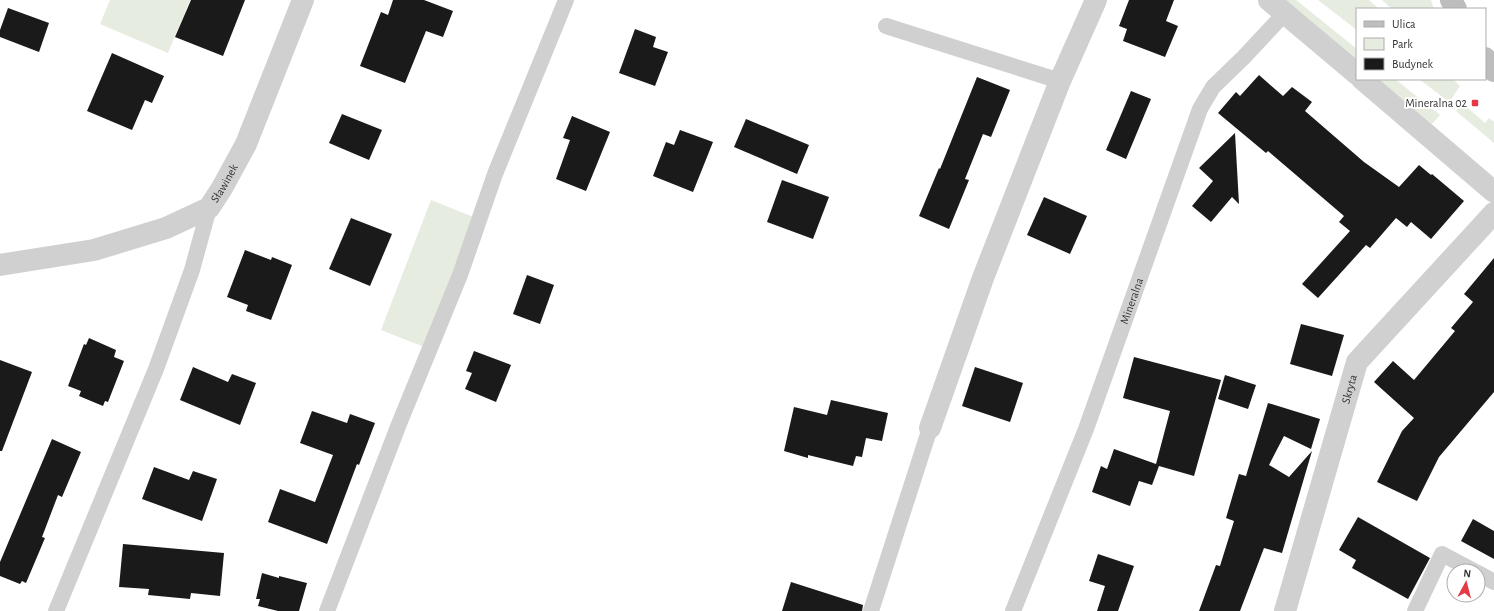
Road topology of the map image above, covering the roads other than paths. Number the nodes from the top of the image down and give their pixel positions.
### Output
1 (303, 0) edge
2 (566, 0) edge
3 (1096, 0) edge
4 (1277, 6) edge
5 (886, 26) dead end
6 (1486, 59) edge
7 (1494, 71) edge
8 (1356, 73) edge
9 (1363, 80) edge
10 (1060, 81) junction
11 (1494, 192) edge
12 (209, 208) junction
13 (1494, 213) edge
14 (0, 265) edge
15 (930, 428) joint
16 (1459, 563) edge
17 (56, 611) edge
18 (327, 611) edge
19 (871, 611) edge
20 (1013, 611) edge
21 (1285, 611) edge
22 (1415, 611) edge

1 - 12 street, Sławinek
2 - 18 lane
3 - 10 street
4 - 8 street
4 - 20 lane, Mineralna
5 - 10 lane
6 - 7 main road
9 - 11 street
10 - 15 street
12 - 14 street, Sławinek
12 - 17 lane
13 - 21 street, Skryta
15 - 19 lane
16 - 22 lane

